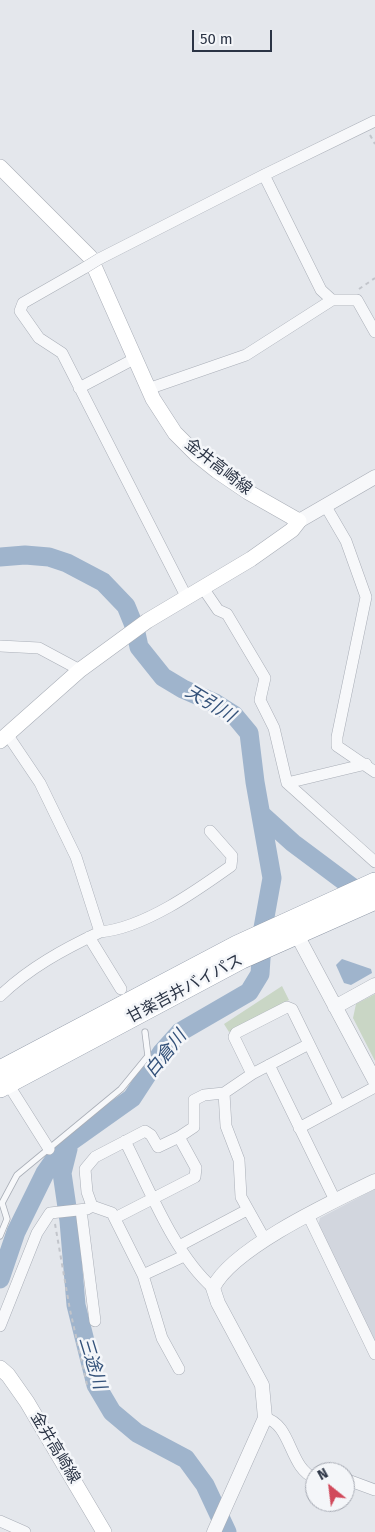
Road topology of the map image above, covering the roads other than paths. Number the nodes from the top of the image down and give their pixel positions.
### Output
1 (375, 121) edge
2 (0, 166) edge
3 (264, 175) junction
4 (332, 300) junction
5 (375, 332) edge
6 (134, 359) junction
7 (79, 388) junction
8 (148, 389) junction
9 (375, 477) edge
10 (325, 505) junction
11 (299, 521) junction
12 (203, 588) junction
13 (186, 598) junction
14 (0, 646) edge
15 (80, 670) junction
16 (3, 737) edge
17 (366, 764) junction
18 (375, 772) edge
19 (287, 783) junction
20 (210, 831) dead end
21 (374, 861) edge
22 (375, 882) edge
23 (375, 900) edge
24 (336, 908) junction
25 (100, 932) junction
26 (284, 934) junction
27 (89, 937) junction
28 (375, 986) edge
29 (121, 988) dead end
30 (0, 996) edge
31 (335, 1006) junction
32 (145, 1032) dead end
33 (309, 1044) junction
34 (269, 1066) junction
35 (252, 1074) junction
36 (3, 1081) edge
37 (375, 1081) edge
38 (375, 1087) edge
39 (224, 1093) junction
40 (339, 1105) junction
41 (299, 1128) junction
42 (178, 1137) junction
43 (125, 1141) junction
44 (49, 1149) junction
45 (375, 1181) edge
46 (154, 1198) junction
47 (335, 1200) junction
48 (82, 1209) junction
49 (247, 1210) junction
50 (308, 1215) junction
51 (115, 1218) junction
52 (0, 1236) edge
53 (265, 1240) junction
54 (182, 1251) junction
55 (143, 1275) junction
56 (213, 1288) junction
57 (95, 1321) dead end
58 (0, 1326) edge
59 (375, 1354) edge
60 (0, 1368) edge
61 (179, 1369) dead end
62 (265, 1418) junction
63 (305, 1472) edge
64 (355, 1483) edge
65 (375, 1490) edge
66 (0, 1521) edge
67 (215, 1530) edge
68 (26, 1532) edge
69 (104, 1532) edge

1 - 3 street
2 - 6 main road, 金井高崎線
3 - 4 street
3 - 7 street, bridge
4 - 5 street
4 - 8 street
6 - 7 street
6 - 8 main road, 金井高崎線
7 - 13 street
8 - 11 main road, 金井高崎線
9 - 10 street
10 - 11 street
10 - 17 street
11 - 12 main road
12 - 13 main road
12 - 19 street
13 - 15 main road
14 - 15 street
15 - 16 main road
16 - 25 street
17 - 18 street
17 - 19 street
19 - 21 street
20 - 25 street
22 - 24 highway, 甘楽吉井バイパス
23 - 24 highway, 甘楽吉井バイパス
24 - 26 highway, 甘楽吉井バイパス
25 - 27 street
26 - 31 street
26 - 36 highway, 甘楽吉井バイパス
27 - 29 street
27 - 30 street
28 - 31 street
31 - 37 street
32 - 44 lane
33 - 34 street
33 - 35 street
33 - 40 street
34 - 35 street
34 - 41 street
35 - 39 street
36 - 44 street
38 - 40 street
39 - 42 street
39 - 49 street
40 - 41 street
41 - 47 street
42 - 43 street
42 - 46 street
43 - 46 street
43 - 48 street
44 - 52 lane
45 - 47 street
46 - 51 street
46 - 54 street
47 - 50 street
48 - 51 street
48 - 57 street
48 - 58 street
49 - 53 street
49 - 54 street
50 - 53 street
50 - 59 street
51 - 55 street
53 - 56 street
54 - 55 street
54 - 56 street
55 - 61 street
56 - 62 street
60 - 69 main road, 金井高崎線
62 - 63 street
62 - 67 street
64 - 65 street
66 - 68 street

